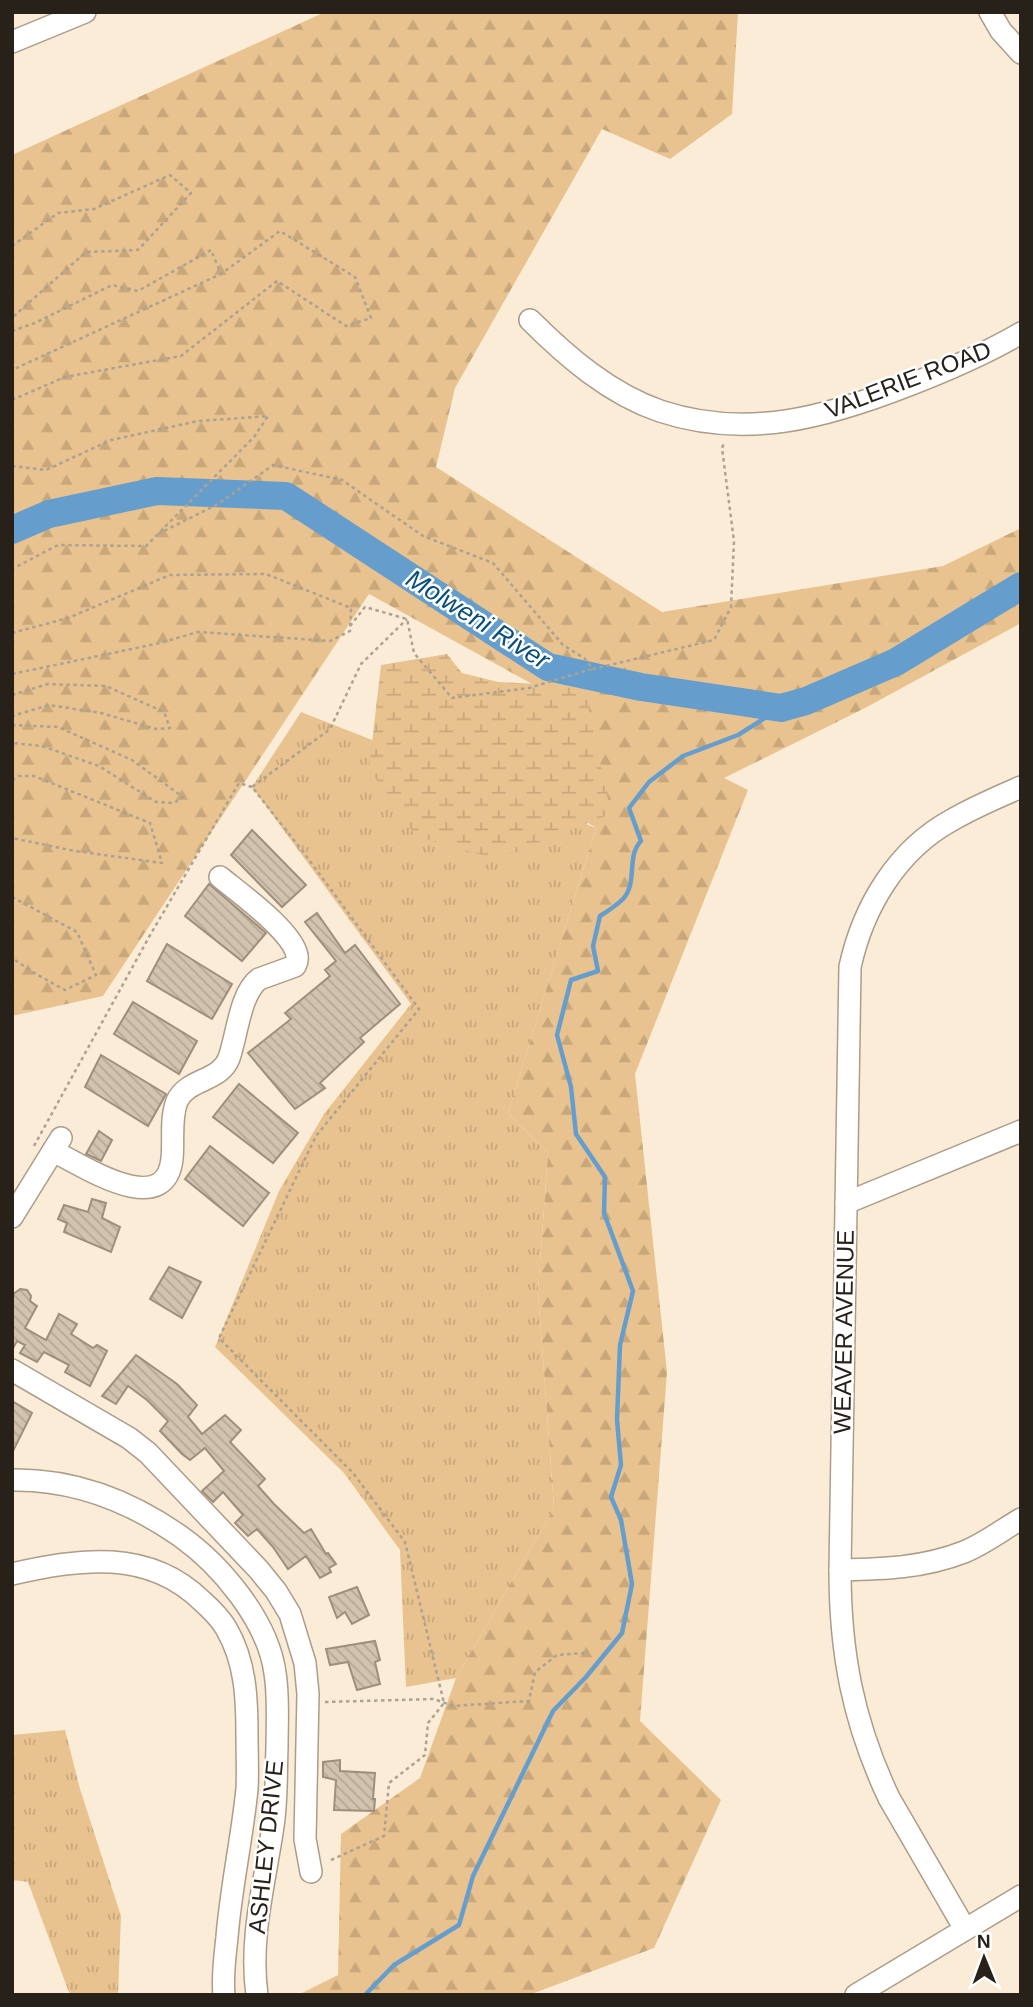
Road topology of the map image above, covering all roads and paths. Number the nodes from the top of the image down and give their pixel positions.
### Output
1 (85, 12) edge
2 (990, 12) edge
3 (12, 43) edge
4 (1021, 53) edge
5 (12, 246) edge
6 (221, 274) junction
7 (12, 316) edge
8 (530, 320) dead end
9 (12, 331) edge
10 (1021, 333) edge
11 (12, 370) edge
12 (12, 400) edge
13 (737, 424) junction
14 (12, 466) edge
15 (158, 534) junction
16 (12, 569) edge
17 (407, 619) junction
18 (350, 626) junction
19 (12, 633) edge
20 (593, 669) junction
21 (12, 674) edge
22 (12, 695) edge
23 (12, 716) edge
24 (12, 725) edge
25 (12, 743) edge
26 (12, 780) edge
27 (252, 787) junction
28 (1021, 787) edge
29 (12, 838) edge
30 (220, 877) dead end
31 (12, 897) edge
32 (12, 958) edge
33 (1021, 1131) edge
34 (41, 1170) junction
35 (846, 1203) junction
36 (12, 1217) edge
37 (12, 1370) edge
38 (12, 1480) edge
39 (1021, 1519) edge
40 (840, 1570) junction
41 (12, 1574) edge
42 (586, 1653) dead end
43 (307, 1694) junction
44 (444, 1703) junction
45 (331, 1860) dead end
46 (311, 1872) dead end
47 (1021, 1896) edge
48 (965, 1929) junction
49 (224, 1995) edge
50 (257, 1995) edge
51 (856, 1995) edge

1 - 3 street
2 - 4 street
5 - 7 path
6 - 9 path
6 - 11 path
6 - 12 path
8 - 13 street, VALERIE ROAD
10 - 13 street, VALERIE ROAD
13 - 20 path
14 - 15 path
15 - 16 path
15 - 20 path
17 - 18 path
17 - 20 path
17 - 27 path
18 - 19 path
18 - 21 path
22 - 23 path
24 - 25 path
26 - 29 path
27 - 34 path
27 - 44 path
28 - 35 street, WEAVER AVENUE
30 - 34 street
31 - 32 path
33 - 35 street
34 - 36 street
35 - 40 street, WEAVER AVENUE
37 - 43 street
38 - 50 street, ASHLEY DRIVE
39 - 40 street
40 - 48 street, WEAVER AVENUE
41 - 49 street
42 - 44 path
43 - 44 path
43 - 46 street
44 - 45 path
47 - 48 street
48 - 51 street

